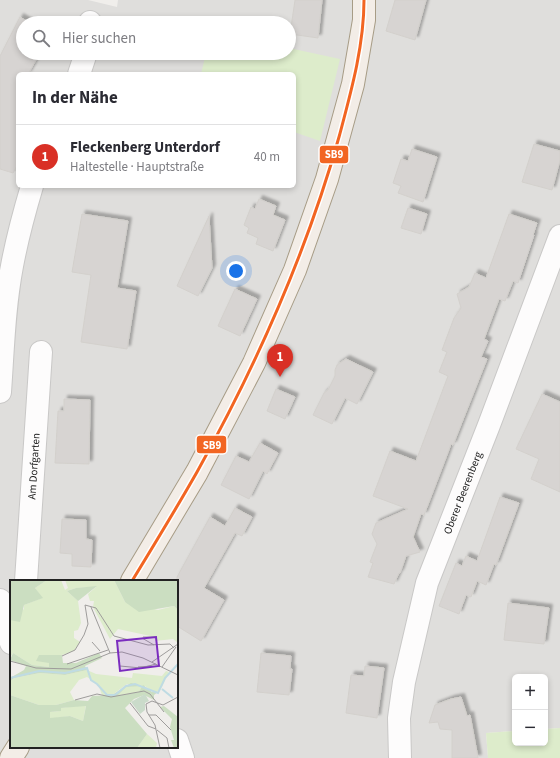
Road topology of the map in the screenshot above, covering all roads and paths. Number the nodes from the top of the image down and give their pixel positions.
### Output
1 (364, 0) edge
2 (84, 60) edge
3 (80, 72) edge
4 (31, 188) edge
5 (560, 236) edge
6 (41, 352) dead end
7 (0, 392) edge
8 (26, 580) edge
9 (133, 580) edge
10 (0, 600) edge
11 (10, 639) edge
12 (178, 743) edge
13 (17, 748) edge
14 (10, 758) edge
15 (183, 758) edge
16 (400, 758) edge

1 - 9 main road
2 - 3 street
4 - 7 street
5 - 16 street, Oberer Beerenberg
6 - 8 street, Am Dorfgarten
10 - 11 street
12 - 15 street
13 - 14 main road

